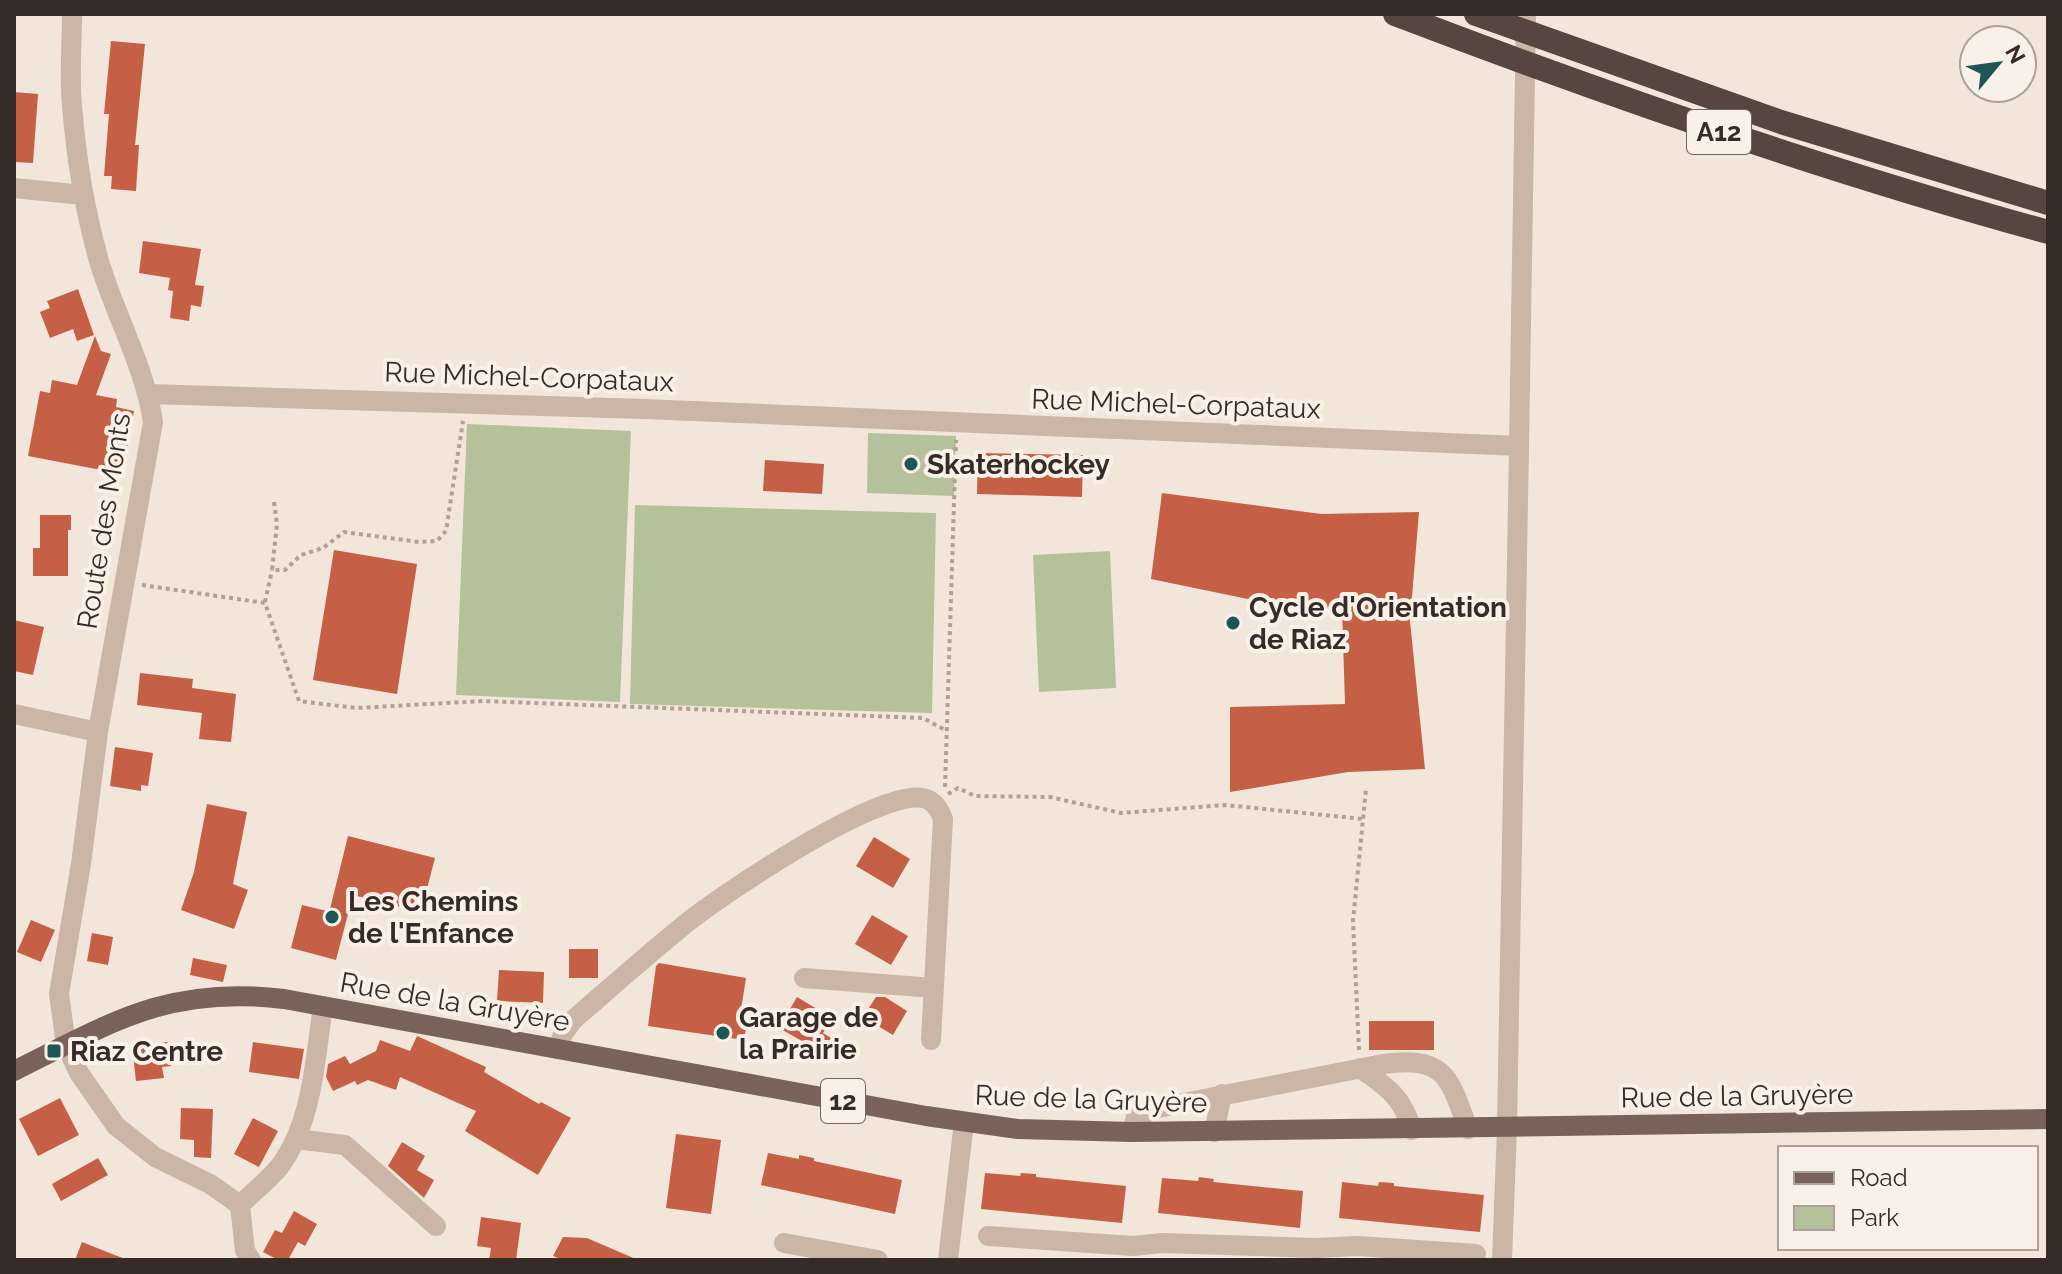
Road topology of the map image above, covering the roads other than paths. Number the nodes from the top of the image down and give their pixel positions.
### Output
1 (72, 14) edge
2 (1395, 14) edge
3 (1476, 14) edge
4 (1526, 14) edge
5 (14, 188) edge
6 (83, 195) junction
7 (2048, 203) edge
8 (2048, 232) edge
9 (149, 394) junction
10 (1519, 446) junction
11 (14, 714) edge
12 (98, 732) junction
13 (804, 978) dead end
14 (934, 988) junction
15 (323, 1006) junction
16 (931, 1040) dead end
17 (66, 1045) junction
18 (558, 1049) junction
19 (1360, 1068) junction
20 (14, 1071) edge
21 (1222, 1094) junction
22 (2048, 1119) edge
23 (964, 1122) junction
24 (1507, 1128) junction
25 (1468, 1129) junction
26 (1412, 1130) junction
27 (1132, 1132) junction
28 (1214, 1132) junction
29 (296, 1139) junction
30 (240, 1205) junction
31 (436, 1226) dead end
32 (988, 1236) dead end
33 (784, 1243) dead end
34 (1133, 1253) edge
35 (1314, 1254) edge
36 (1476, 1254) dead end
37 (251, 1260) edge
38 (878, 1260) edge
39 (948, 1260) edge
40 (1502, 1260) edge

1 - 6 street, Route des Monts
2 - 8 highway, A12
3 - 7 highway, A12
4 - 10 street
5 - 6 street
6 - 9 street, Route des Monts
9 - 10 street, Rue Michel-Corpataux
9 - 12 street, Route des Monts
10 - 24 street
11 - 12 street
12 - 17 street, Route des Monts
13 - 14 street
14 - 16 street
14 - 18 street
15 - 17 main road, Rue de la Gruyère / 12
15 - 18 main road, Rue de la Gruyère / 12
15 - 29 street
17 - 20 main road, Rue de la Gruyère / 12
17 - 30 street, Route des Monts
18 - 23 main road, Rue de la Gruyère / 12
19 - 21 street
19 - 25 street
19 - 26 street
21 - 27 street
21 - 28 street
22 - 24 main road, Rue de la Gruyère / 12
23 - 27 main road, Rue de la Gruyère / 12
23 - 39 street
24 - 25 main road, Rue de la Gruyère / 12
24 - 40 street
25 - 26 main road, Rue de la Gruyère / 12
26 - 28 main road, Rue de la Gruyère / 12
27 - 28 main road, Rue de la Gruyère / 12
29 - 30 street
29 - 31 street
30 - 37 street
32 - 34 street
33 - 38 street
34 - 35 street
35 - 36 street

